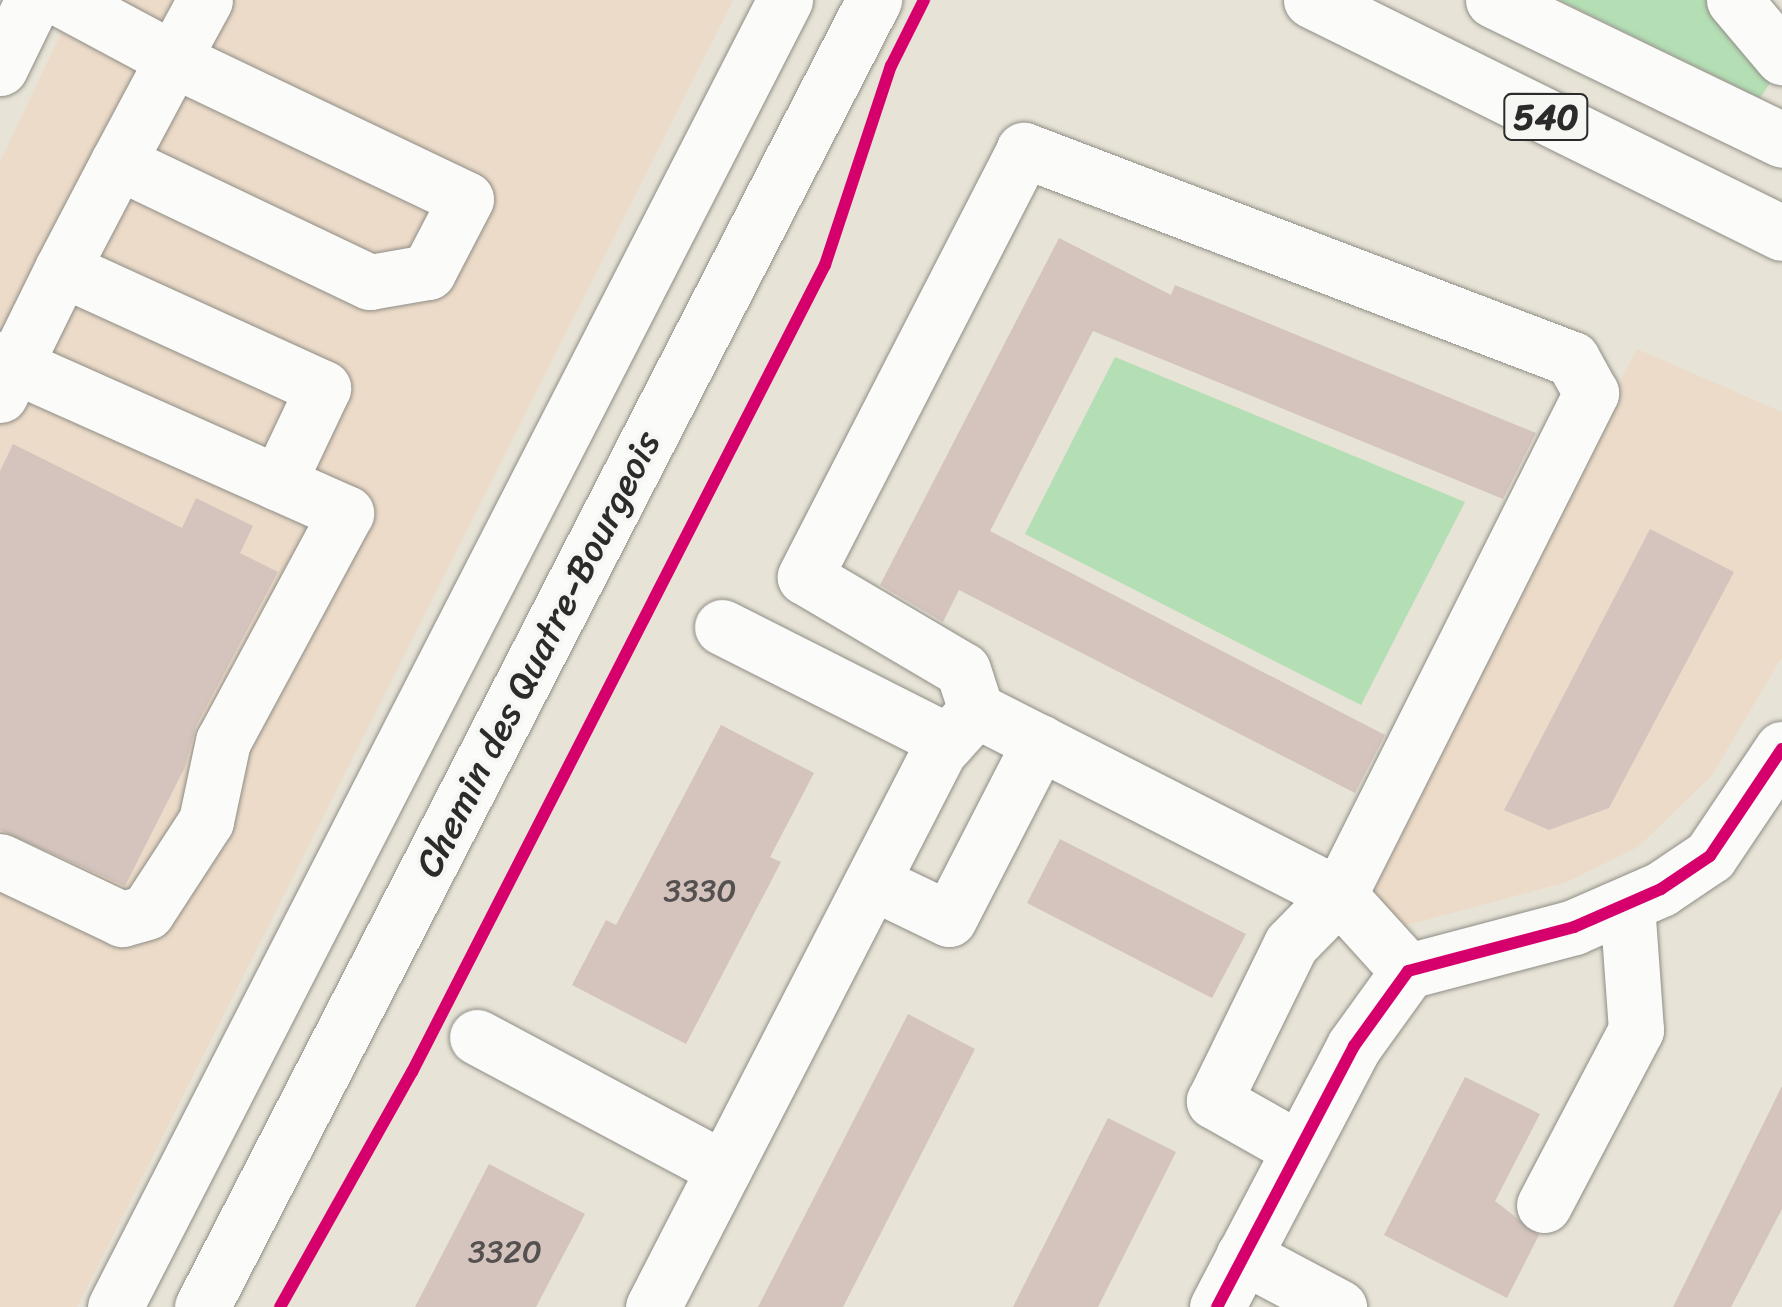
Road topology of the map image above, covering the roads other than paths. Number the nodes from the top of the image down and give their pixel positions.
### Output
1 (33, 0) edge
2 (63, 0) edge
3 (205, 0) edge
4 (785, 0) edge
5 (874, 0) edge
6 (1311, 0) edge
7 (1492, 0) edge
8 (1734, 0) edge
9 (1782, 57) edge
10 (173, 59) junction
11 (0, 68) edge
12 (1782, 140) edge
13 (118, 162) junction
14 (1782, 233) edge
15 (62, 269) junction
16 (5, 373) edge
17 (278, 483) junction
18 (722, 626) dead end
19 (962, 725) junction
20 (1040, 742) junction
21 (1781, 752) edge
22 (0, 861) edge
23 (872, 882) junction
24 (1339, 895) junction
25 (1627, 904) junction
26 (1408, 971) junction
27 (477, 1037) dead end
28 (1299, 1150) junction
29 (724, 1168) junction
30 (1544, 1205) dead end
31 (1243, 1256) junction
32 (116, 1307) edge
33 (202, 1307) edge
34 (653, 1307) edge
35 (1216, 1307) edge
36 (1339, 1307) edge

1 - 11 main road
2 - 10 main road
3 - 10 main road
4 - 32 main road, Chemin des Quatre-Bourgeois
5 - 33 main road, Chemin des Quatre-Bourgeois
6 - 14 main road, 540
7 - 12 main road, 540
8 - 9 main road
10 - 13 main road
10 - 13 main road
13 - 15 main road
15 - 16 main road
15 - 17 main road
16 - 17 main road
17 - 22 main road
18 - 19 main road
19 - 20 main road
19 - 23 main road
19 - 24 main road
20 - 23 main road
20 - 24 main road
21 - 25 main road
23 - 29 main road
24 - 26 main road
24 - 28 main road
25 - 26 main road
25 - 30 main road
26 - 28 main road
27 - 29 main road
28 - 31 main road
29 - 34 main road
31 - 35 main road
31 - 36 main road

